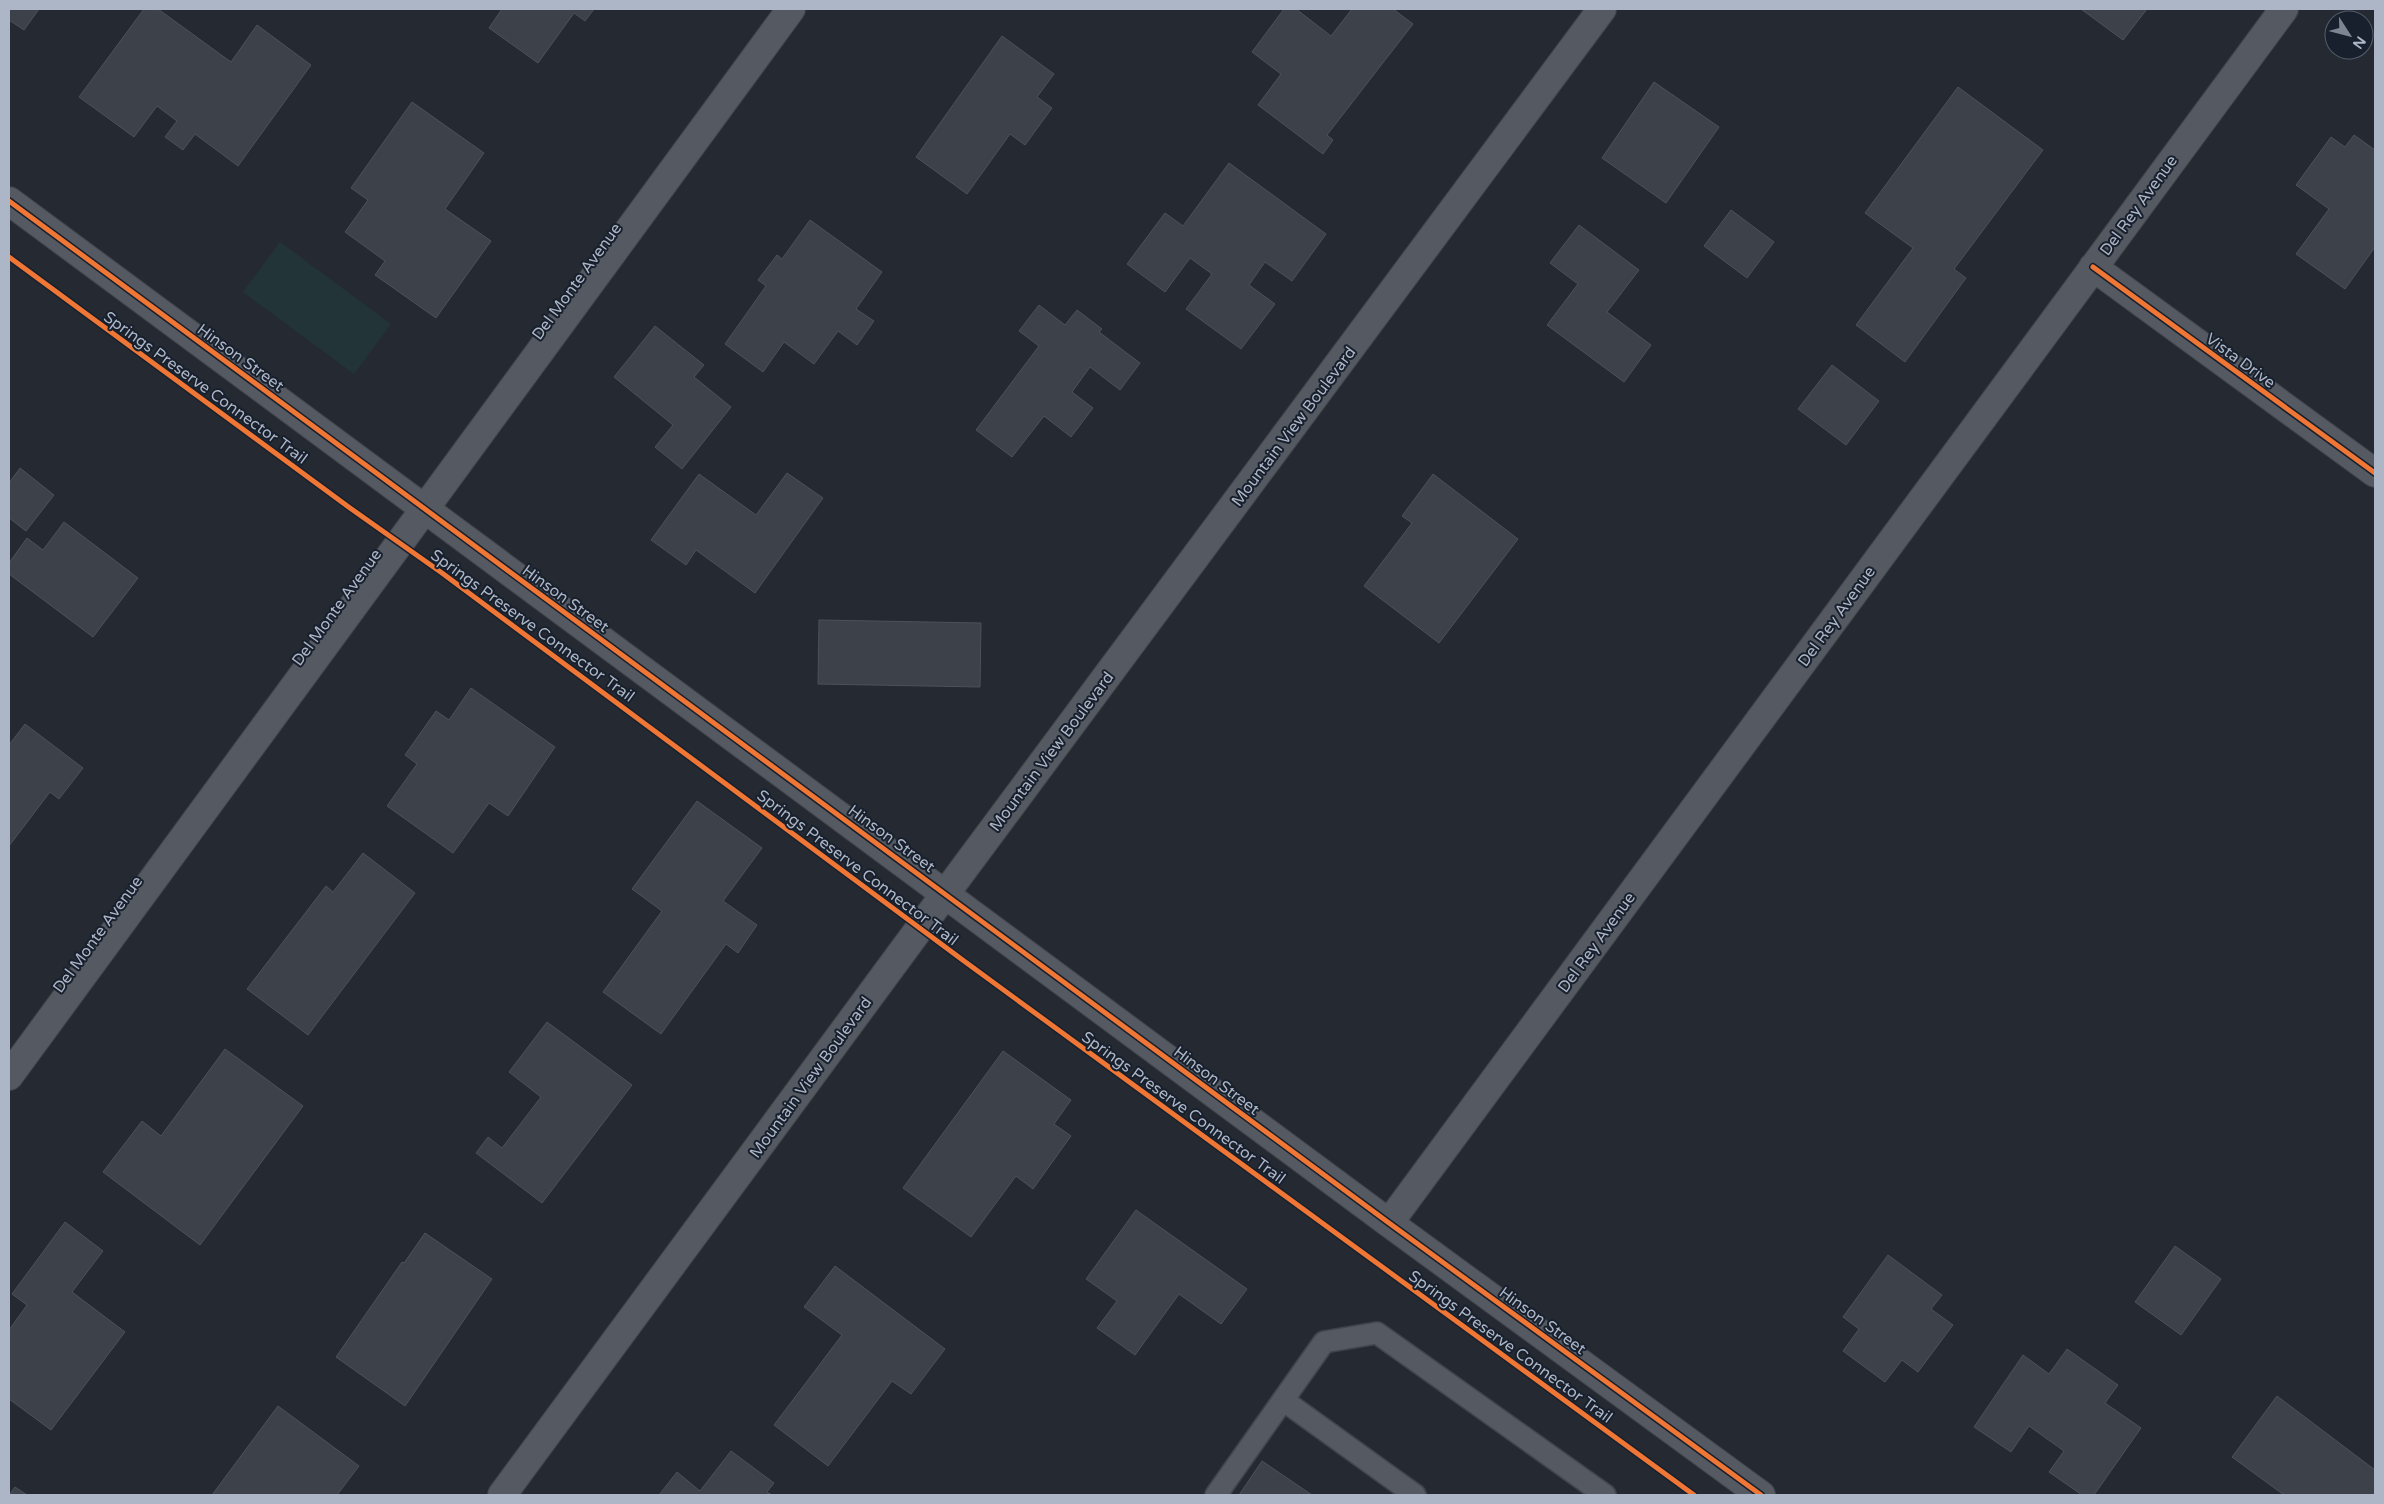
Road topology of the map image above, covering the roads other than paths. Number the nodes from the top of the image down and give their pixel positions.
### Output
1 (791, 9) edge
2 (1602, 9) edge
3 (2284, 9) edge
4 (9, 201) edge
5 (2093, 267) junction
6 (2375, 473) edge
7 (424, 508) junction
8 (946, 893) junction
9 (9, 1076) edge
10 (1389, 1223) junction
11 (1283, 1400) junction
12 (502, 1495) edge
13 (1216, 1495) edge
14 (1415, 1495) edge
15 (1605, 1495) edge
16 (1761, 1495) edge

1 - 7 street, Del Monte Avenue
2 - 8 street, Mountain View Boulevard
3 - 5 street, Del Rey Avenue
4 - 7 street, Hinson Street
5 - 6 street, Vista Drive
5 - 10 street, Del Rey Avenue
7 - 8 street, Hinson Street
7 - 9 street, Del Monte Avenue
8 - 10 street, Hinson Street
8 - 12 street, Mountain View Boulevard
10 - 16 street, Hinson Street
11 - 13 lane
11 - 14 lane
11 - 15 lane

